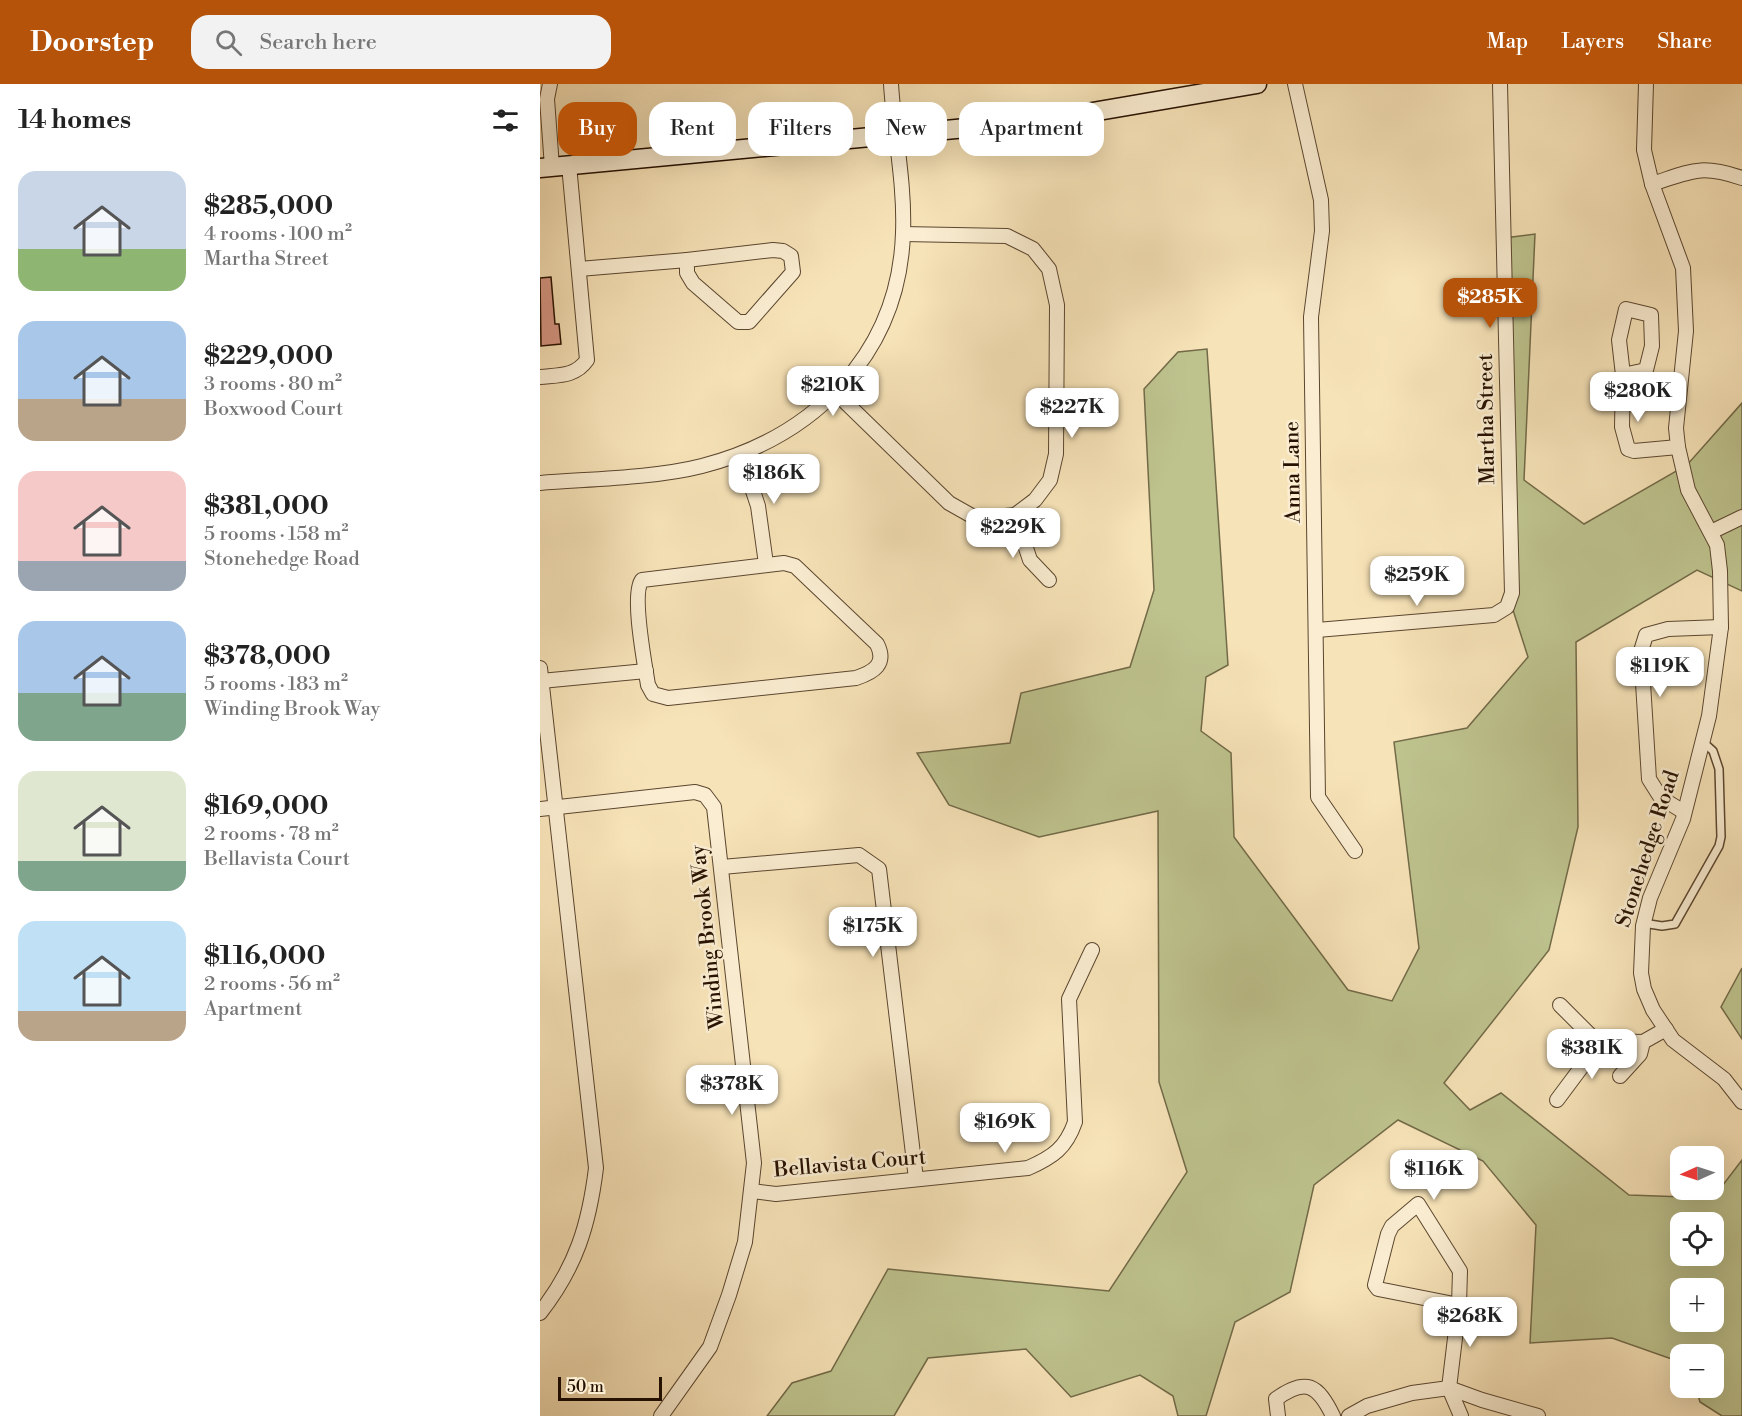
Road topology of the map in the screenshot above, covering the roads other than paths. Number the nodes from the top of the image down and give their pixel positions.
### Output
1 (550, 84) edge
2 (891, 84) edge
3 (1257, 84) edge
4 (1295, 84) edge
5 (1500, 84) edge
6 (1646, 84) edge
7 (892, 102) edge
8 (947, 129) edge
9 (865, 138) edge
10 (897, 156) edge
11 (554, 167) edge
12 (1742, 178) edge
13 (1652, 184) junction
14 (903, 234) junction
15 (687, 260) junction
16 (579, 269) junction
17 (1623, 375) junction
18 (540, 377) edge
19 (836, 393) junction
20 (1678, 447) junction
21 (741, 455) junction
22 (540, 483) edge
23 (1015, 515) junction
24 (1742, 517) edge
25 (1711, 532) junction
26 (766, 564) junction
27 (1049, 580) dead end
28 (1720, 627) junction
29 (1317, 630) junction
30 (646, 671) junction
31 (541, 675) edge
32 (1703, 742) junction
33 (547, 809) edge
34 (1684, 812) junction
35 (1355, 851) dead end
36 (722, 867) junction
37 (1644, 923) junction
38 (1092, 950) dead end
39 (1560, 1005) dead end
40 (1666, 1029) junction
41 (1601, 1041) junction
42 (1643, 1042) junction
43 (1620, 1076) dead end
44 (1557, 1101) dead end
45 (1742, 1102) edge
46 (916, 1179) junction
47 (752, 1191) junction
48 (1459, 1305) junction
49 (540, 1313) edge
50 (1449, 1388) junction
51 (661, 1416) edge
52 (1278, 1416) edge
53 (1333, 1416) edge
54 (1349, 1416) edge
55 (1461, 1416) edge
56 (1538, 1416) edge

1 - 11 street
2 - 7 street
3 - 8 street
4 - 29 street, Anna Lane
5 - 29 street, Martha Street
6 - 13 street, Stonehedge Road
9 - 11 street
10 - 14 street
11 - 16 street
12 - 13 street
13 - 20 street, Stonehedge Road
14 - 19 street
14 - 23 street
15 - 15 street
15 - 16 street
16 - 18 street
17 - 17 street
17 - 20 street
19 - 21 street
19 - 23 street
20 - 25 street, Stonehedge Road
21 - 22 street
21 - 26 street
23 - 27 street
24 - 25 street
25 - 28 street, Stonehedge Road
26 - 30 street
26 - 30 street
28 - 32 street, Stonehedge Road
28 - 34 street
29 - 35 street, Anna Lane
30 - 31 street
31 - 33 street
32 - 34 street, Stonehedge Road
32 - 37 lane
33 - 36 street, Winding Brook Way
33 - 49 street
34 - 37 street, Stonehedge Road
36 - 46 street
36 - 47 street, Winding Brook Way
37 - 40 street, Stonehedge Road
38 - 46 street, Bellavista Court
39 - 41 street
40 - 42 street
40 - 45 street, Stonehedge Road
41 - 42 street
41 - 44 street
42 - 43 street
46 - 47 street, Bellavista Court
47 - 51 street, Winding Brook Way
48 - 48 street
48 - 50 street
50 - 54 street
50 - 55 street
50 - 56 street
52 - 53 street

